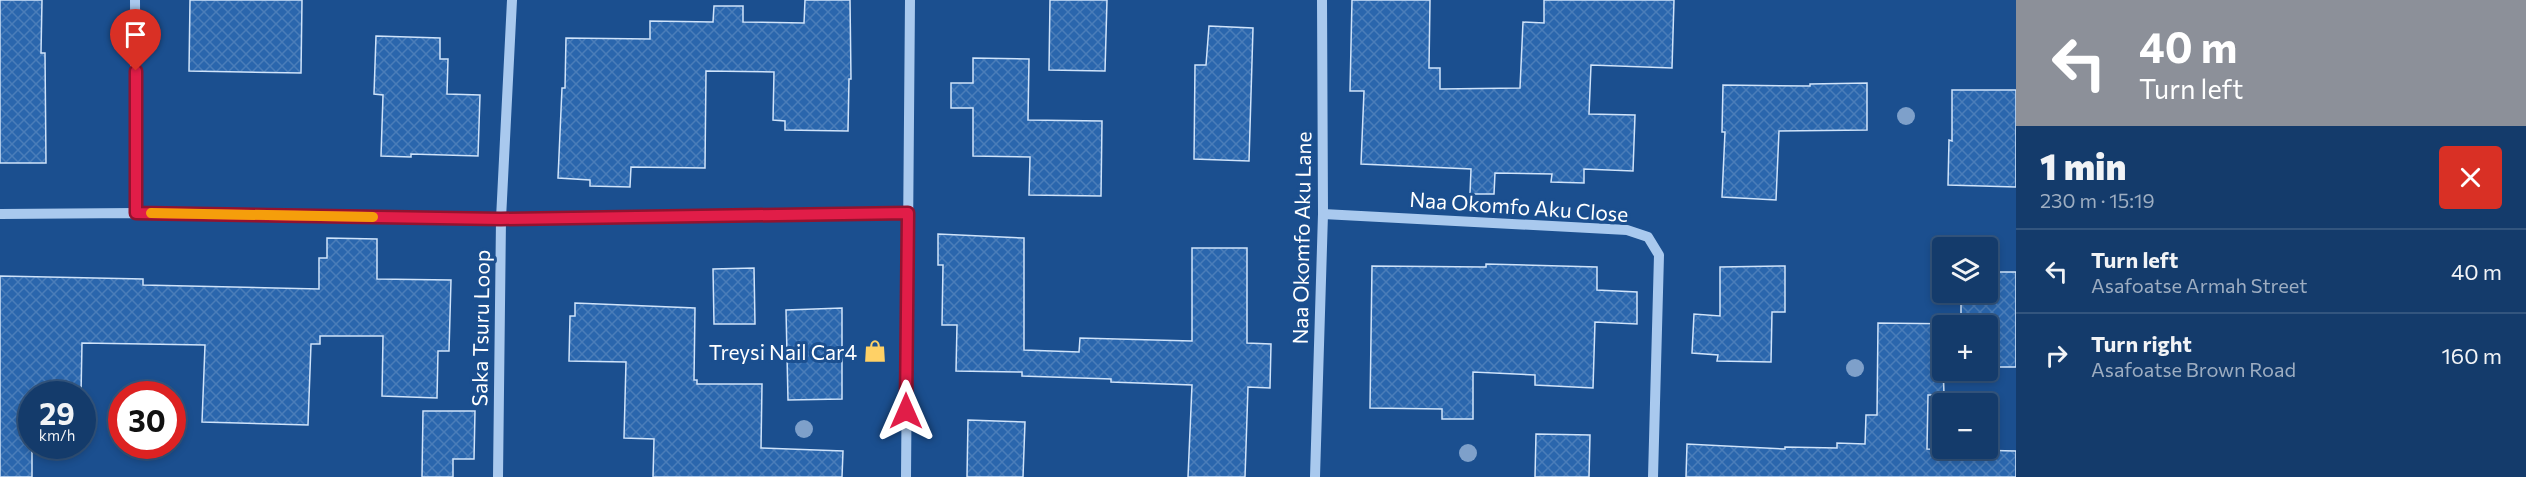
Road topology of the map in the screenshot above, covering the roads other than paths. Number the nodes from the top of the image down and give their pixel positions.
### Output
1 (135, 0) edge
2 (512, 0) edge
3 (910, 0) edge
4 (1322, 0) edge
5 (136, 213) junction
6 (908, 213) junction
7 (0, 214) edge
8 (1323, 214) junction
9 (501, 219) junction
10 (498, 477) edge
11 (906, 477) edge
12 (1315, 477) edge
13 (1653, 477) edge

1 - 5 street
2 - 9 street, Saka Tsuru Loop
3 - 6 street
4 - 8 street, Naa Okomfo Aku Lane
5 - 7 street
5 - 9 street
6 - 9 street
6 - 11 street
8 - 12 street, Naa Okomfo Aku Lane
8 - 13 street, Naa Okomfo Aku Close
9 - 10 street, Saka Tsuru Loop

